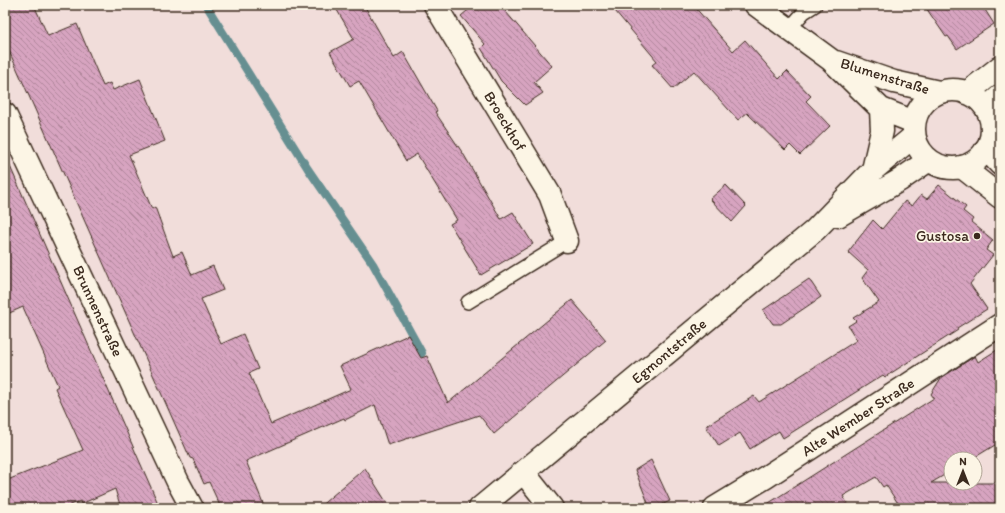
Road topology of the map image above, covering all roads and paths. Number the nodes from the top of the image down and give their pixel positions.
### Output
1 (435, 5) edge
2 (756, 5) edge
3 (815, 5) edge
4 (789, 29) junction
5 (831, 60) junction
6 (1000, 67) edge
7 (938, 92) junction
8 (967, 93) junction
9 (993, 102) edge
10 (881, 109) junction
11 (5, 114) edge
12 (914, 129) junction
13 (993, 157) edge
14 (928, 160) junction
15 (962, 167) junction
16 (873, 170) junction
17 (1000, 197) edge
18 (815, 230) junction
19 (567, 241) joint
20 (468, 302) dead end
21 (1000, 325) edge
22 (524, 473) junction
23 (192, 508) edge
24 (480, 508) edge
25 (552, 508) edge
26 (715, 508) edge

1 - 19 street, Broeckhof
2 - 4 street, Blumenstraße
3 - 4 lane
4 - 5 street, Blumenstraße
5 - 7 street, Blumenstraße
5 - 10 street, Blumenstraße
6 - 8 street
7 - 8 street
7 - 12 street
8 - 9 street
9 - 13 street
10 - 12 street, Blumenstraße
10 - 16 street
11 - 23 street, Brunnenstraße
12 - 14 street
12 - 16 street, Egmontstraße
13 - 15 street
14 - 15 street
14 - 18 street, Egmontstraße
15 - 17 street
16 - 18 street, Egmontstraße
18 - 22 street, Egmontstraße
19 - 20 lane
21 - 26 street, Alte Wember Straße
22 - 24 street, Egmontstraße
22 - 25 street

